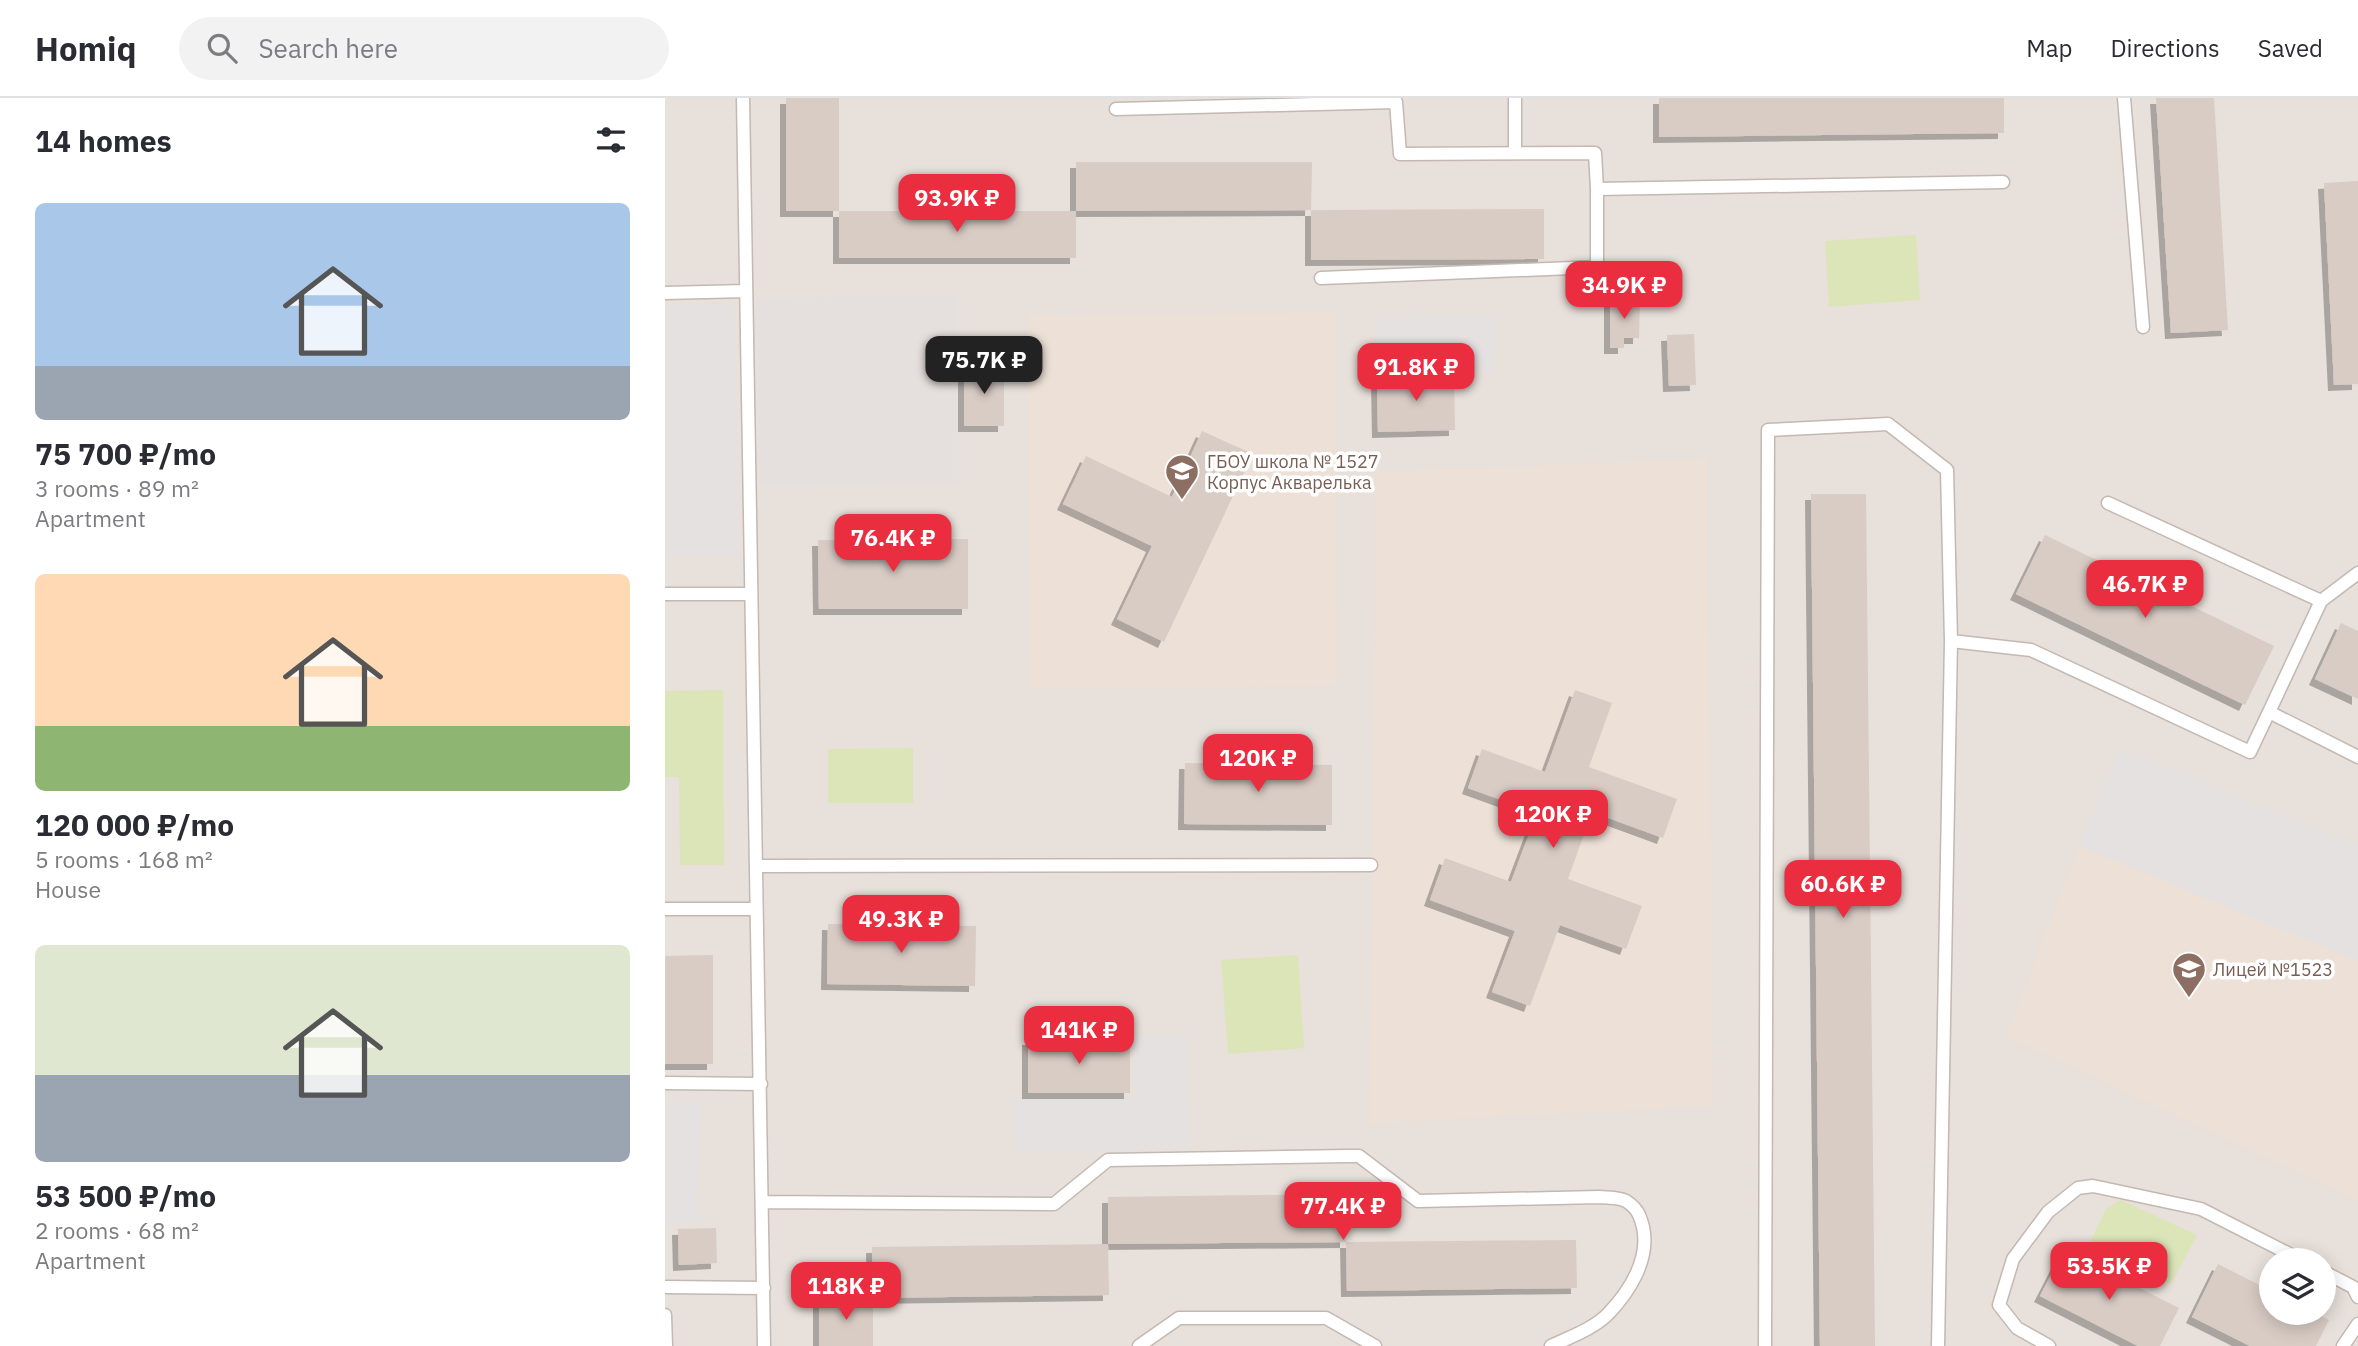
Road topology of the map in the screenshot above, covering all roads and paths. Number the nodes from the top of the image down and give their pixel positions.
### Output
1 (743, 98) edge
2 (1515, 98) edge
3 (2124, 98) edge
4 (1116, 108) dead end
5 (1515, 153) junction
6 (2003, 183) dead end
7 (1597, 190) junction
8 (1321, 278) dead end
9 (746, 291) junction
10 (665, 293) edge
11 (2143, 327) dead end
12 (2108, 503) dead end
13 (2358, 573) edge
14 (665, 594) edge
15 (751, 594) junction
16 (2321, 601) junction
17 (1951, 641) junction
18 (2269, 712) junction
19 (2358, 757) edge
20 (1371, 865) dead end
21 (756, 866) junction
22 (665, 909) edge
23 (756, 909) junction
24 (665, 1083) edge
25 (761, 1084) junction
26 (762, 1202) junction
27 (2277, 1248) edge
28 (2336, 1278) edge
29 (665, 1287) edge
30 (764, 1288) junction
31 (2358, 1297) edge
32 (665, 1315) edge
33 (2358, 1324) edge
34 (666, 1346) edge
35 (764, 1346) edge
36 (1139, 1346) edge
37 (1375, 1346) edge
38 (1551, 1346) edge
39 (1765, 1346) edge
40 (1938, 1346) edge
41 (2049, 1346) edge
42 (2343, 1346) edge

1 - 9 lane
2 - 5 lane
3 - 11 lane
4 - 5 lane
5 - 7 lane
6 - 7 lane
7 - 8 lane
9 - 10 lane
9 - 15 lane
12 - 16 lane
13 - 16 lane
14 - 15 lane
15 - 21 lane
16 - 18 lane
17 - 18 lane
17 - 39 lane
17 - 40 lane
18 - 19 lane
20 - 21 lane
21 - 23 lane
22 - 23 lane
23 - 25 lane
24 - 25 lane
25 - 26 lane
26 - 30 lane
26 - 38 lane
27 - 41 lane
28 - 31 lane
29 - 30 lane
30 - 35 lane
32 - 34 lane
33 - 42 lane
36 - 37 lane

